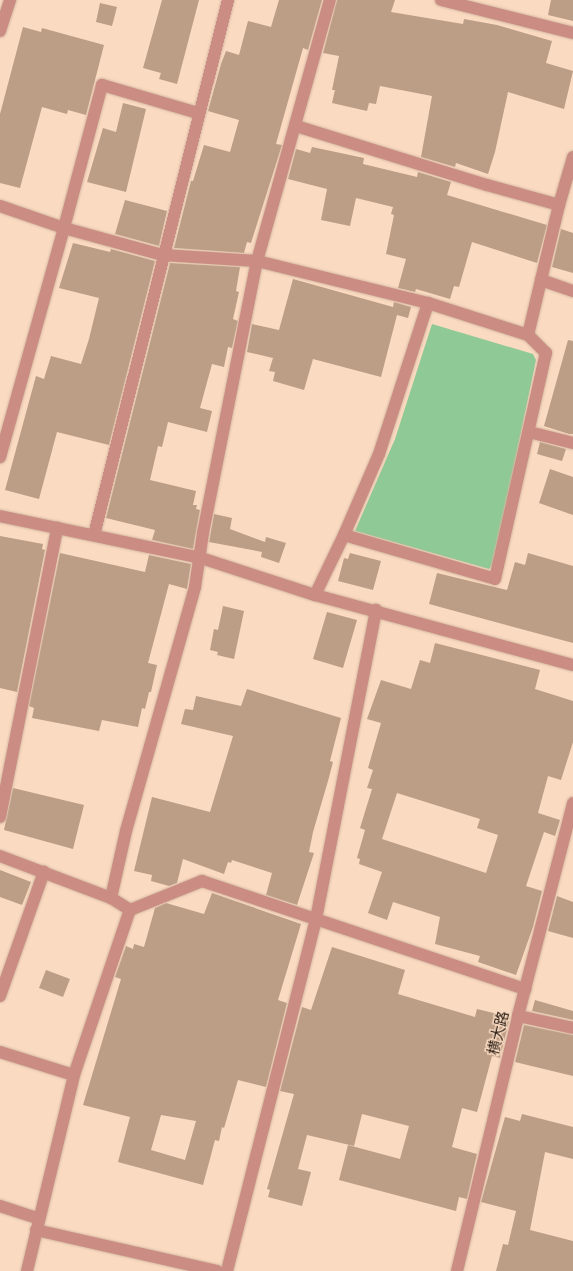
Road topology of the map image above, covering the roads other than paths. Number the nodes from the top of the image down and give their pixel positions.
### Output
1 (10, 0) edge
2 (228, 0) edge
3 (330, 0) edge
4 (441, 0) edge
5 (4, 13) edge
6 (0, 31) edge
7 (573, 33) edge
8 (198, 113) junction
9 (296, 126) junction
10 (573, 157) edge
11 (559, 205) junction
12 (0, 206) edge
13 (64, 228) junction
14 (163, 254) junction
15 (257, 261) junction
16 (541, 280) junction
17 (573, 291) edge
18 (428, 303) junction
19 (528, 335) junction
20 (529, 432) junction
21 (573, 443) edge
22 (0, 458) edge
23 (0, 516) edge
24 (57, 528) junction
25 (94, 535) junction
26 (344, 535) junction
27 (201, 558) junction
28 (315, 595) junction
29 (376, 610) junction
30 (573, 665) edge
31 (573, 803) edge
32 (0, 817) edge
33 (0, 856) edge
34 (44, 872) junction
35 (111, 898) junction
36 (130, 910) junction
37 (316, 919) junction
38 (525, 989) junction
39 (0, 996) edge
40 (518, 1016) junction
41 (573, 1028) edge
42 (0, 1052) edge
43 (74, 1075) junction
44 (0, 1206) edge
45 (38, 1218) junction
46 (36, 1230) junction
47 (27, 1271) edge
48 (216, 1271) edge
49 (228, 1271) edge
50 (457, 1271) edge

1 - 5 street
2 - 8 street
3 - 9 street
4 - 7 street
5 - 6 street
8 - 13 street
8 - 14 street
9 - 11 street
9 - 15 street
10 - 11 street
11 - 16 street
12 - 13 street
13 - 14 street
13 - 22 street
14 - 15 street
14 - 25 street
15 - 18 street
15 - 27 street
16 - 17 street
16 - 19 street
18 - 19 street
18 - 26 street
19 - 20 street
20 - 21 street
20 - 26 street
23 - 24 street
24 - 25 street
24 - 32 street
25 - 27 street
26 - 28 street
27 - 28 street
27 - 35 street
28 - 29 street
29 - 30 street
29 - 37 street
31 - 38 street, 横大路
33 - 34 street
34 - 35 street
34 - 39 street
35 - 36 street
36 - 37 street
36 - 43 street
37 - 38 street
37 - 49 street
38 - 40 street, 横大路
40 - 41 street
40 - 50 street, 横大路
42 - 43 street
43 - 45 street
44 - 45 street
45 - 46 street
46 - 47 street
46 - 48 street

